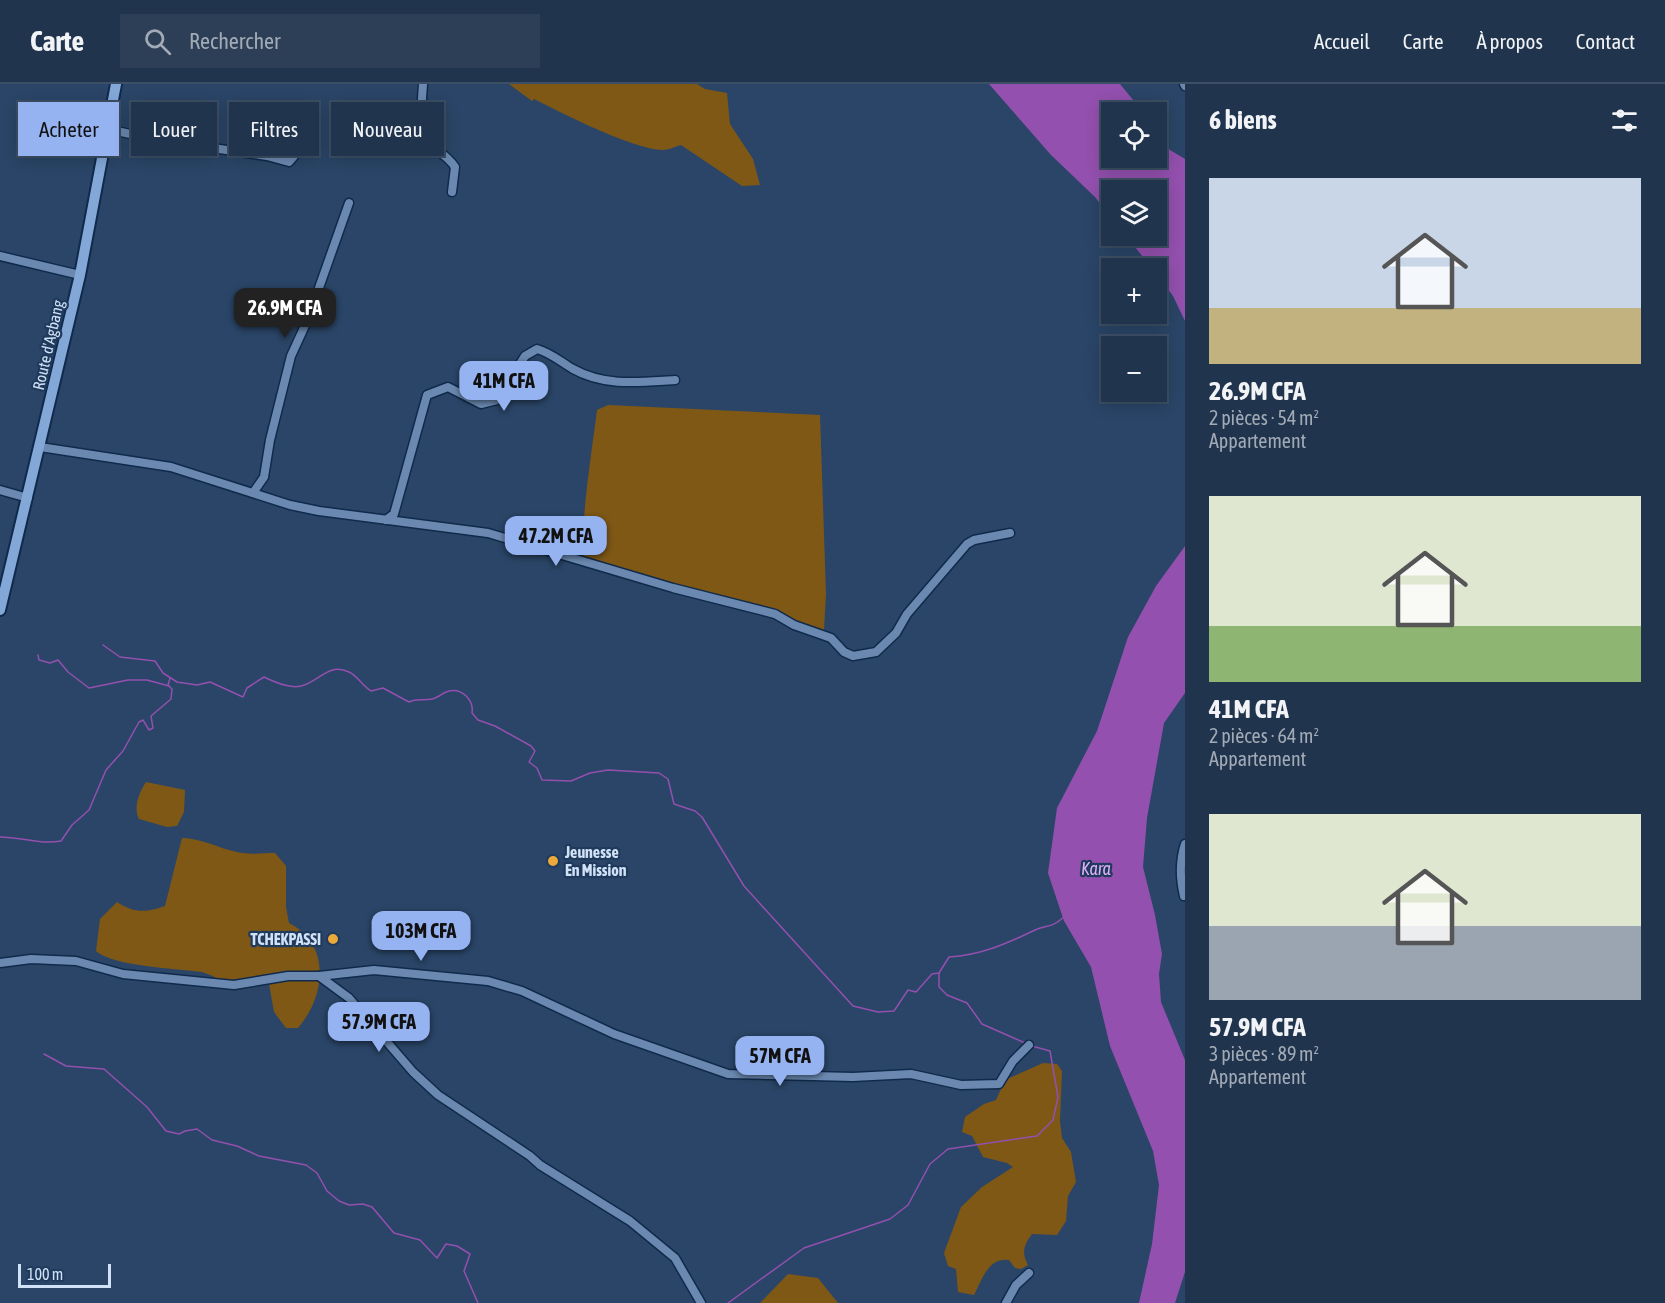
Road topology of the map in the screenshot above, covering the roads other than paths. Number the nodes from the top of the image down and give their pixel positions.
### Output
1 (116, 84) edge
2 (423, 84) edge
3 (113, 102) edge
4 (119, 132) edge
5 (229, 150) edge
6 (103, 156) edge
7 (267, 156) edge
8 (294, 156) edge
9 (452, 192) dead end
10 (349, 203) dead end
11 (0, 256) edge
12 (80, 275) junction
13 (675, 380) dead end
14 (40, 447) junction
15 (0, 490) edge
16 (253, 493) junction
17 (28, 498) junction
18 (386, 520) junction
19 (1010, 533) dead end
20 (0, 610) edge
21 (1185, 844) edge
22 (1184, 896) edge
23 (0, 963) edge
24 (319, 976) junction
25 (1029, 1045) dead end
26 (1029, 1274) dead end
27 (701, 1303) edge
28 (1006, 1303) edge

1 - 3 main road, Route d'Agbang
2 - 9 street
4 - 5 street
6 - 12 main road, Route d'Agbang
7 - 8 street
10 - 16 street
11 - 12 street
12 - 14 main road, Route d'Agbang
13 - 18 street
14 - 16 street
14 - 17 main road, Route d'Agbang
15 - 17 street
16 - 18 street
17 - 20 main road, Route d'Agbang
18 - 19 street
21 - 22 street
23 - 24 street
24 - 25 street
24 - 27 street
26 - 28 street

